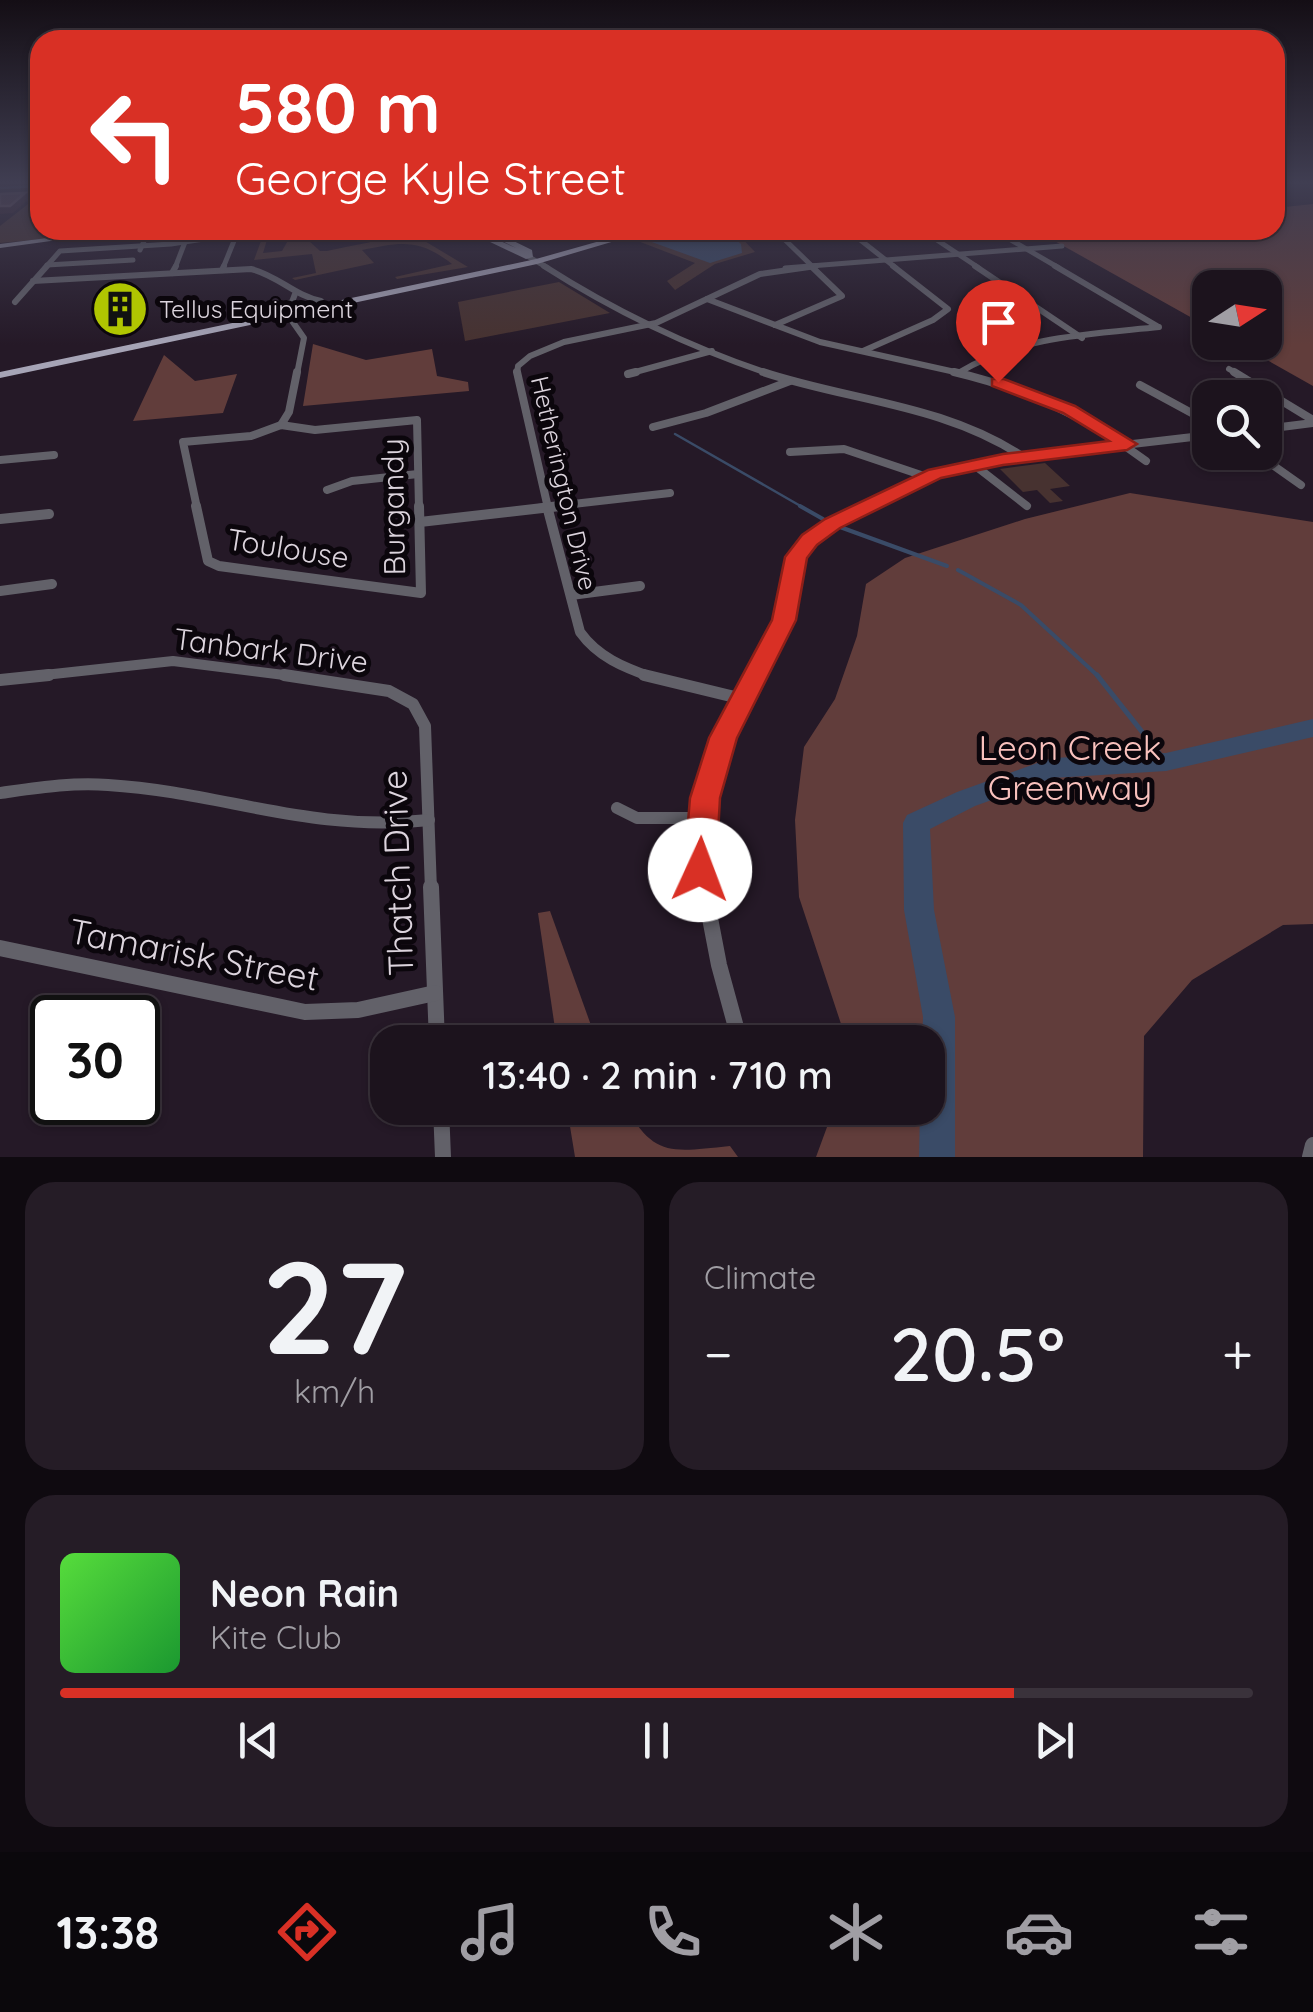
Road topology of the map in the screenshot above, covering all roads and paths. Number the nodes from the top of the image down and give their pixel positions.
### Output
1 (48, 240) edge
2 (144, 240) edge
3 (196, 240) edge
4 (235, 240) edge
5 (490, 240) edge
6 (505, 240) edge
7 (593, 240) edge
8 (608, 240) edge
9 (786, 240) edge
10 (861, 240) edge
11 (936, 240) edge
12 (1012, 240) edge
13 (185, 242) junction
14 (0, 246) edge
15 (142, 246) junction
16 (1062, 246) dead end
17 (1028, 249) junction
18 (958, 255) junction
19 (533, 259) junction
20 (133, 260) junction
21 (887, 260) junction
22 (47, 264) junction
23 (813, 265) junction
24 (278, 269) dead end
25 (222, 270) junction
26 (269, 272) junction
27 (172, 273) junction
28 (123, 276) junction
29 (33, 280) junction
30 (295, 294) junction
31 (707, 300) junction
32 (321, 301) junction
33 (15, 302) dead end
34 (286, 312) junction
35 (246, 316) junction
36 (650, 325) junction
37 (775, 325) junction
38 (1082, 338) junction
39 (712, 351) junction
40 (863, 351) junction
41 (0, 368) edge
42 (1230, 369) dead end
43 (960, 372) junction
44 (628, 374) dead end
45 (0, 376) edge
46 (791, 380) junction
47 (1140, 385) dead end
48 (1192, 412) edge
49 (1313, 422) edge
50 (281, 424) junction
51 (1282, 426) edge
52 (653, 427) dead end
53 (315, 430) junction
54 (252, 436) junction
55 (1192, 437) edge
56 (1127, 444) junction
57 (790, 452) dead end
58 (54, 455) dead end
59 (1023, 457) junction
60 (0, 460) edge
61 (1146, 461) dead end
62 (974, 464) junction
63 (1280, 470) edge
64 (418, 474) junction
65 (927, 477) junction
66 (1301, 485) dead end
67 (327, 490) dead end
68 (670, 493) dead end
69 (1027, 506) dead end
70 (547, 508) junction
71 (49, 514) dead end
72 (0, 519) edge
73 (420, 522) junction
74 (52, 584) dead end
75 (640, 586) dead end
76 (0, 590) edge
77 (422, 592) joint
78 (570, 595) junction
79 (0, 680) edge
80 (743, 698) junction
81 (413, 704) joint
82 (0, 793) edge
83 (616, 808) dead end
84 (702, 818) junction
85 (429, 820) junction
86 (0, 948) edge
87 (435, 993) junction
88 (437, 1025) edge
89 (735, 1025) edge
90 (442, 1125) edge
91 (1313, 1144) edge
92 (443, 1157) edge
93 (1310, 1157) edge

1 - 14 street
2 - 15 street
3 - 13 street
4 - 25 street
5 - 19 street
6 - 19 street
7 - 19 main road
8 - 19 main road
9 - 23 street
10 - 21 street
11 - 18 street
12 - 17 street
13 - 15 street
13 - 27 street
15 - 20 street
15 - 22 street
16 - 17 street, Hetherington Drive
17 - 18 street, Hetherington Drive
17 - 38 street
18 - 21 street, Hetherington Drive
18 - 38 street
19 - 32 main road
19 - 34 main road
19 - 36 street
20 - 22 street
20 - 28 street
21 - 23 street, Hetherington Drive
21 - 40 street
22 - 29 street
23 - 31 street, Hetherington Drive
23 - 37 street
24 - 26 street
25 - 26 street
25 - 27 street
26 - 30 street
27 - 28 street
28 - 29 street
29 - 33 street
30 - 32 street
30 - 35 street
31 - 36 street, Hetherington Drive
31 - 37 street
32 - 34 main road
34 - 35 main road
34 - 45 main road
34 - 50 street
35 - 41 main road
36 - 39 street
36 - 70 street, Hetherington Drive
37 - 40 street
38 - 43 street
39 - 44 street
39 - 46 street
40 - 43 street
42 - 49 street
43 - 56 street
46 - 52 street
46 - 59 street
47 - 48 street
49 - 51 street
50 - 53 street
50 - 54 street
53 - 54 street
53 - 64 street, Burgandy
54 - 77 street, Toulouse
55 - 56 street
56 - 59 street
56 - 61 street
57 - 65 street
58 - 60 street
59 - 62 street
62 - 65 street
62 - 69 street
63 - 66 street
64 - 67 street
64 - 73 street, Burgandy
65 - 80 street
68 - 70 street
70 - 73 street
70 - 78 street, Hetherington Drive
71 - 72 street
73 - 77 street, Burgandy
74 - 76 street
75 - 78 street
78 - 80 street, Hetherington Drive
79 - 81 street, Tanbark Drive
80 - 84 street
81 - 85 street, Thatch Drive
82 - 85 street
83 - 84 street
84 - 89 street
85 - 87 street, Thatch Drive
86 - 87 street, Tamarisk Street
87 - 88 street, Thatch Drive
90 - 92 street
91 - 93 street

